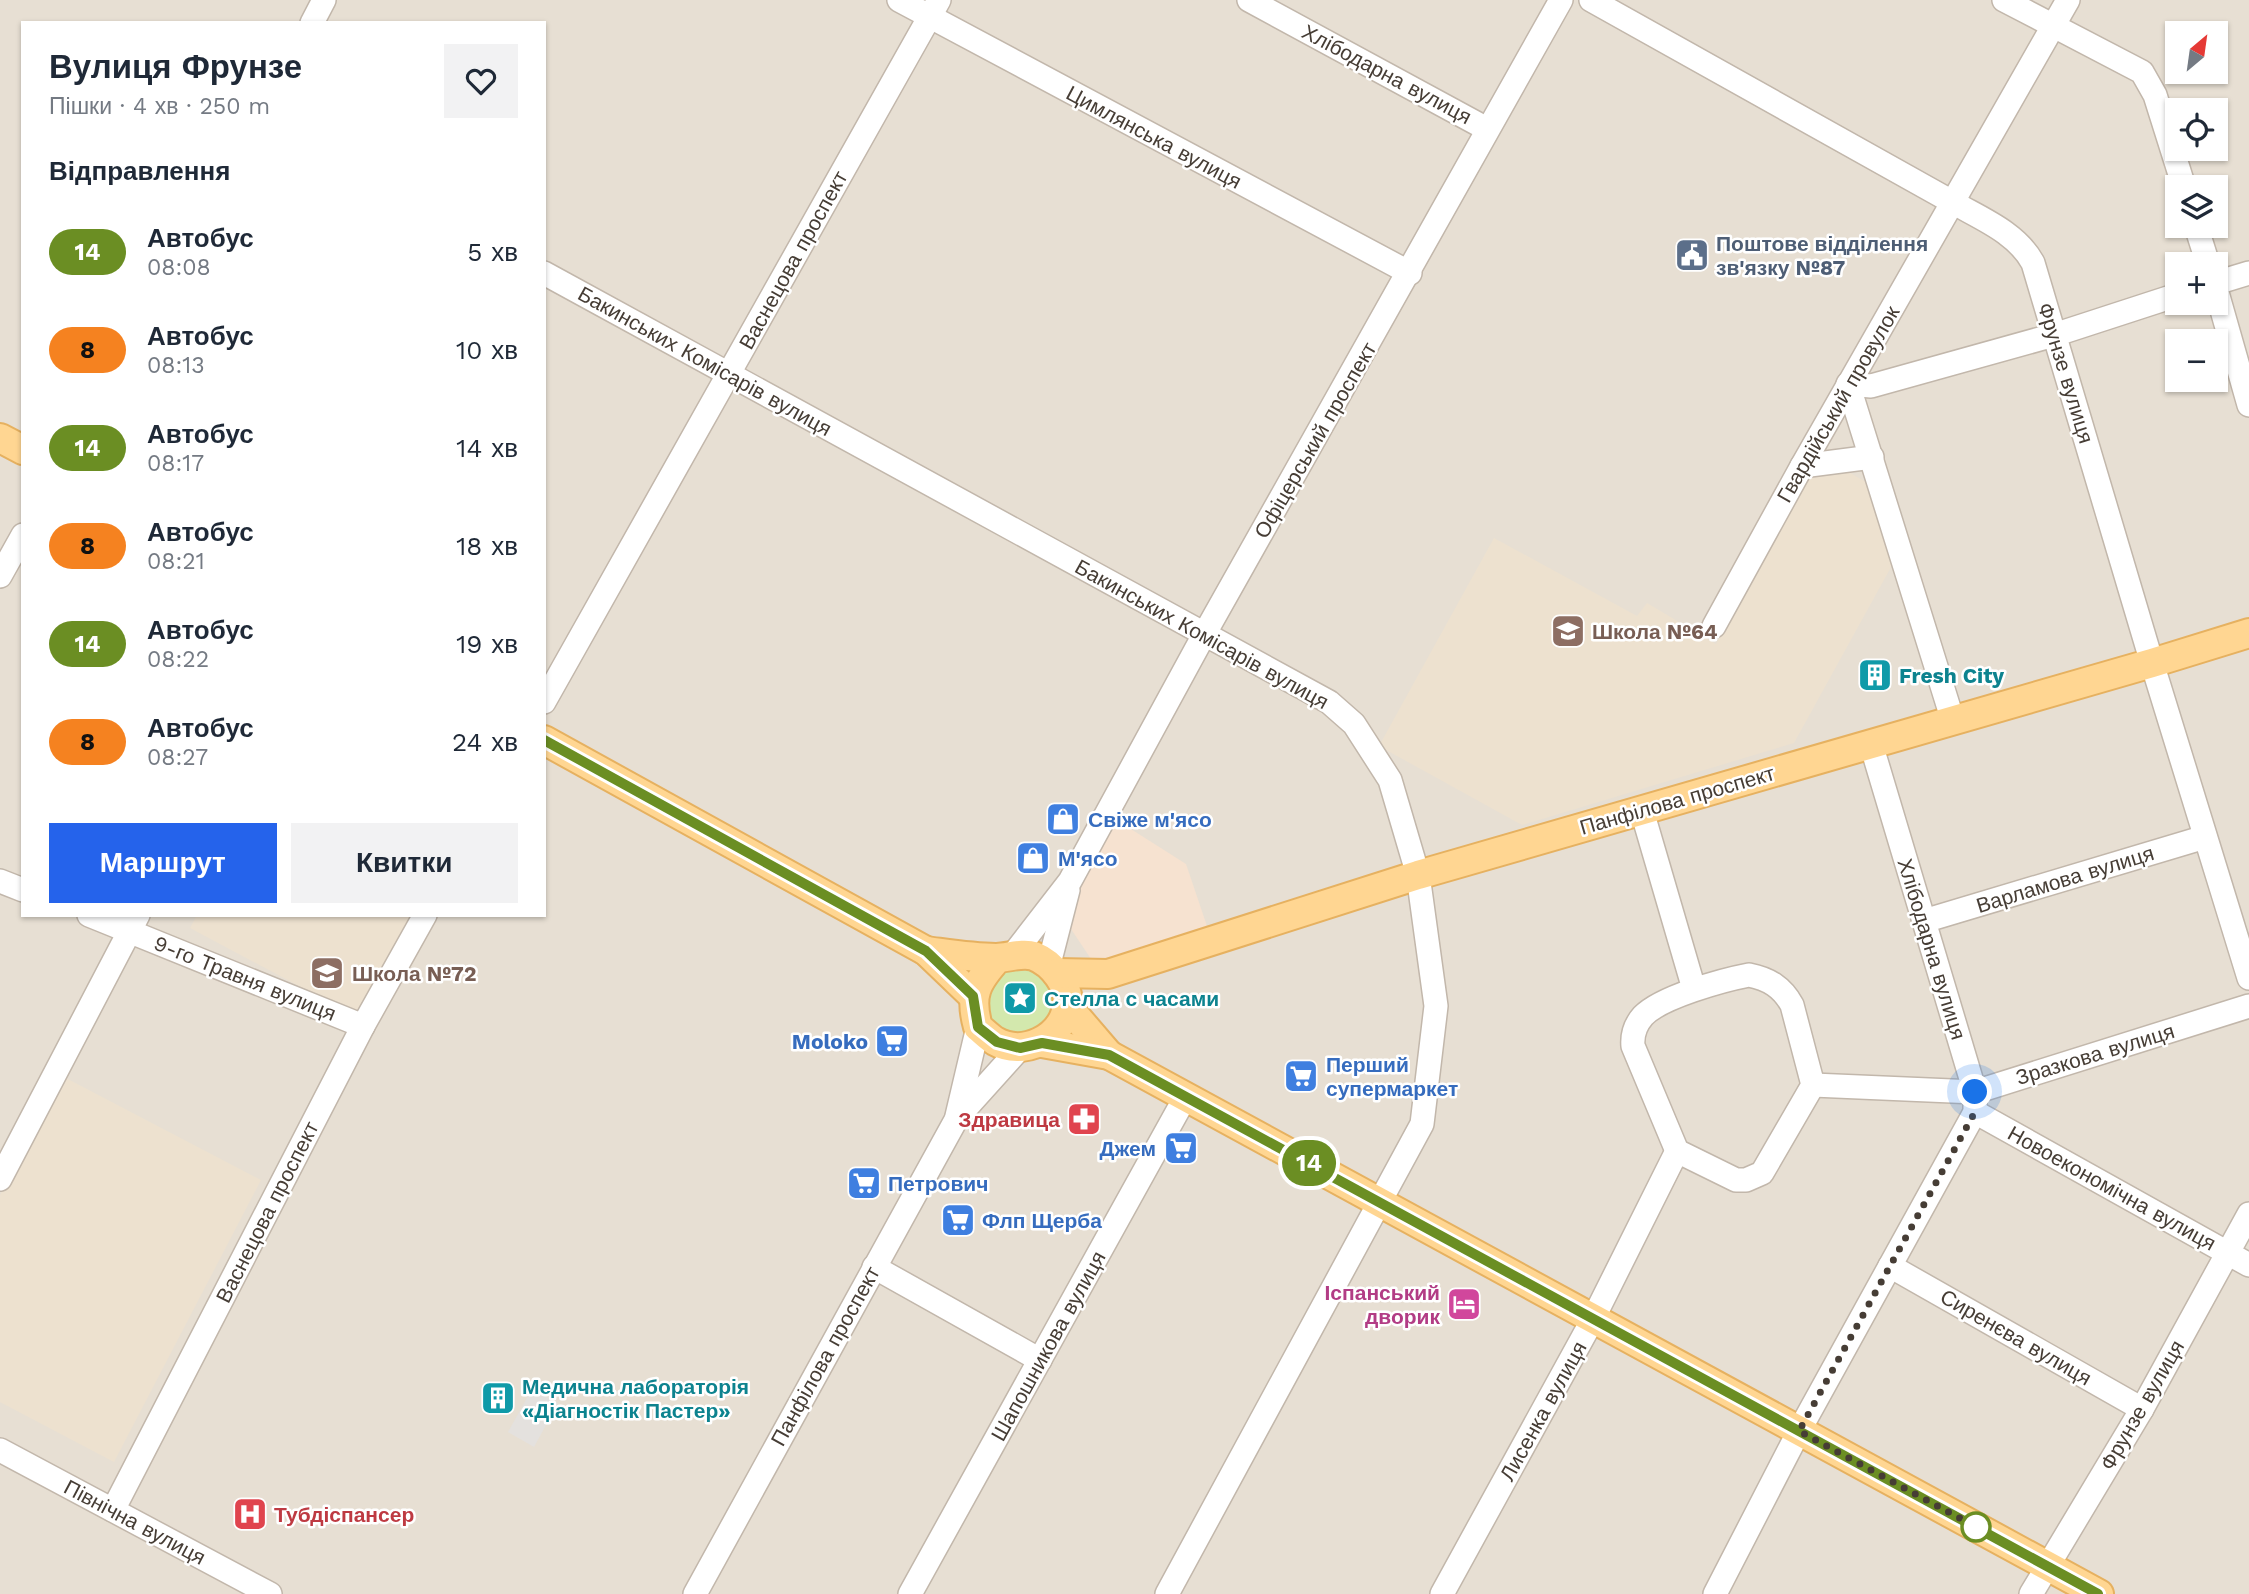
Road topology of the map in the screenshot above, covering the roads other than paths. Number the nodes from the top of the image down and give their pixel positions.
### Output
1 (324, 0) edge
2 (899, 0) edge
3 (1249, 0) edge
4 (1561, 0) edge
5 (1591, 0) edge
6 (2004, 0) edge
7 (2068, 0) edge
8 (934, 8) edge
9 (313, 21) edge
10 (2054, 27) junction
11 (1487, 129) junction
12 (2179, 175) edge
13 (1954, 203) junction
14 (1410, 273) junction
15 (2249, 273) edge
16 (546, 274) edge
17 (2228, 279) edge
18 (2165, 299) edge
19 (2223, 315) edge
20 (2054, 335) junction
21 (729, 374) junction
22 (1848, 384) junction
23 (2249, 405) edge
24 (0, 438) edge
25 (21, 449) edge
26 (1872, 457) junction
27 (1802, 466) junction
28 (21, 539) edge
29 (0, 576) edge
30 (1714, 626) dead end
31 (1205, 633) junction
32 (2249, 633) edge
33 (2152, 663) junction
34 (546, 698) edge
35 (1953, 721) junction
36 (546, 741) edge
37 (1871, 744) junction
38 (1642, 811) junction
39 (2206, 837) junction
40 (1418, 875) junction
41 (0, 881) edge
42 (1070, 881) junction
43 (21, 889) edge
44 (100, 917) edge
45 (424, 917) edge
46 (1924, 921) junction
47 (134, 923) edge
48 (926, 951) junction
49 (1005, 957) junction
50 (1053, 968) junction
51 (1108, 974) junction
52 (2249, 978) edge
53 (1694, 989) junction
54 (973, 996) junction
55 (1067, 1006) junction
56 (2249, 1006) edge
57 (363, 1026) junction
58 (978, 1027) junction
59 (1031, 1045) junction
60 (1109, 1055) junction
61 (1813, 1085) junction
62 (1186, 1096) junction
63 (1975, 1102) junction
64 (957, 1118) junction
65 (1677, 1151) junction
66 (0, 1179) edge
67 (1381, 1202) junction
68 (2249, 1214) edge
69 (2228, 1253) junction
70 (2249, 1265) edge
71 (1890, 1266) junction
72 (874, 1267) junction
73 (1593, 1319) junction
74 (1040, 1360) junction
75 (2142, 1409) junction
76 (1799, 1431) junction
77 (0, 1450) edge
78 (113, 1510) junction
79 (2047, 1565) junction
80 (270, 1594) edge
81 (695, 1594) edge
82 (910, 1594) edge
83 (1167, 1594) edge
84 (1442, 1594) edge
85 (1715, 1594) edge
86 (2031, 1594) edge
87 (2099, 1594) edge

1 - 9 street
2 - 8 street, Цимлянська вулиця
3 - 11 street, Хлібодарна вулиця
4 - 11 street, Офіцерський проспект
5 - 13 street, Фрунзе вулиця
6 - 10 street
7 - 10 street, Гвардійський провулок
8 - 14 street, Цимлянська вулиця
8 - 21 street, Васнецова проспект
10 - 12 street
10 - 13 street, Гвардійський провулок
11 - 14 street, Офіцерський проспект
13 - 20 street, Фрунзе вулиця
13 - 22 street, Гвардійський провулок
14 - 31 street, Офіцерський проспект
15 - 17 street
16 - 21 street, Бакинських Комісарів вулиця
18 - 20 street
19 - 23 street
20 - 22 street
20 - 33 street, Фрунзе вулиця
21 - 31 street, Бакинських Комісарів вулиця
21 - 34 street, Васнецова проспект
22 - 26 street
22 - 27 street, Гвардійський провулок
24 - 25 main road
26 - 27 street
26 - 35 street
27 - 30 street, Гвардійський провулок
28 - 29 street
31 - 40 street, Бакинських Комісарів вулиця
31 - 42 street, Офіцерський проспект
32 - 33 main road, Панфілова проспект
33 - 35 main road, Панфілова проспект
33 - 39 street, Фрунзе вулиця
35 - 37 main road, Панфілова проспект
36 - 48 main road
37 - 38 main road, Панфілова проспект
37 - 46 street, Хлібодарна вулиця
38 - 40 main road, Панфілова проспект
38 - 53 street
39 - 46 street, Варламова вулиця
39 - 52 street, Фрунзе вулиця
40 - 51 main road, Панфілова проспект
40 - 67 street, Бакинських Комісарів вулиця
41 - 43 street
42 - 49 street
42 - 50 street
44 - 47 street, 9-го Травня вулиця
45 - 57 street, Васнецова проспект
46 - 63 street, Хлібодарна вулиця
47 - 57 street, 9-го Травня вулиця
47 - 66 street
48 - 49 main road
48 - 54 main road
49 - 50 main road
49 - 54 main road
50 - 51 main road, Панфілова проспект
50 - 55 main road
51 - 55 main road, Панфілова проспект
53 - 61 street
53 - 65 street
54 - 58 main road
55 - 59 main road
55 - 60 main road
56 - 63 street, Зразкова вулиця
57 - 78 street, Васнецова проспект
58 - 59 main road
58 - 64 street, Панфілова проспект
59 - 60 main road
59 - 64 street, Панфілова проспект
60 - 62 main road
61 - 63 street, Зразкова вулиця
61 - 65 street
62 - 67 main road
62 - 74 street, Шапошникова вулиця
63 - 69 street, Новоекономічна вулиця
63 - 71 street
64 - 72 street, Панфілова проспект
65 - 73 street, Лисенка вулиця
67 - 73 main road
67 - 83 street, Бакинських Комісарів вулиця
68 - 69 street, Фрунзе вулиця
69 - 70 street, Новоекономічна вулиця
69 - 75 street, Фрунзе вулиця
71 - 75 street, Сиренєва вулиця
71 - 76 street
72 - 74 street
72 - 81 street, Панфілова проспект
73 - 76 main road
73 - 84 street, Лисенка вулиця
74 - 82 street, Шапошникова вулиця
75 - 79 street, Фрунзе вулиця
76 - 79 main road
76 - 85 street
77 - 78 street, Північна вулиця
78 - 80 street, Північна вулиця
79 - 86 street, Фрунзе вулиця
79 - 87 main road

